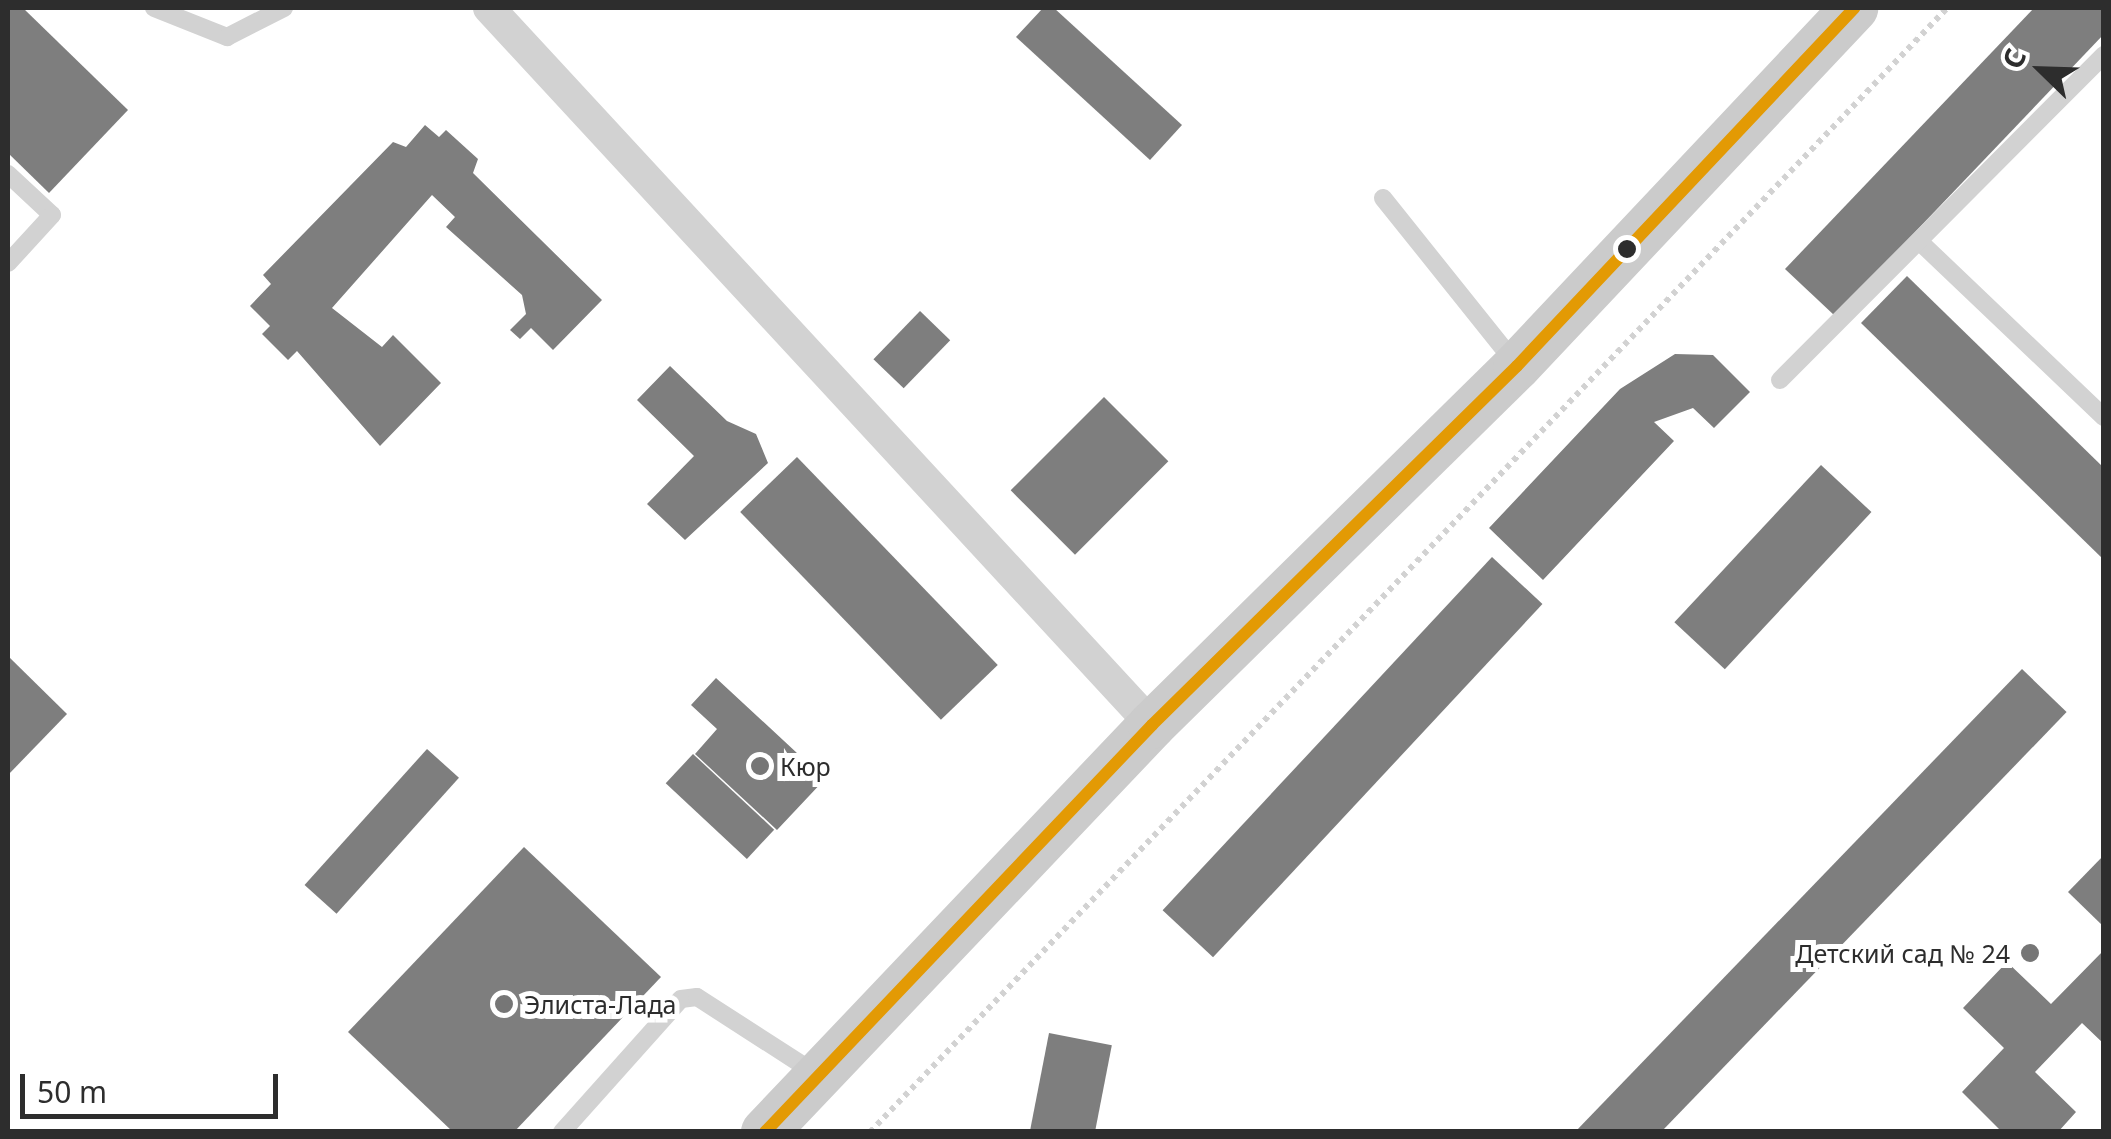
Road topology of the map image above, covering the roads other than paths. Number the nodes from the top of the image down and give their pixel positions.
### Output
1 (154, 8) edge
2 (284, 8) edge
3 (489, 8) edge
4 (1854, 8) edge
5 (2104, 55) edge
6 (8, 174) edge
7 (1383, 198) dead end
8 (1920, 242) junction
9 (8, 263) edge
10 (1518, 366) junction
11 (1780, 380) dead end
12 (2104, 418) edge
13 (1152, 725) junction
14 (818, 1076) junction
15 (562, 1132) edge
16 (764, 1132) edge

1 - 2 lane
3 - 13 street
4 - 10 main road
5 - 8 lane
6 - 9 lane
7 - 10 lane
8 - 11 lane
8 - 12 lane
10 - 13 main road
13 - 14 main road
14 - 15 lane
14 - 16 main road

